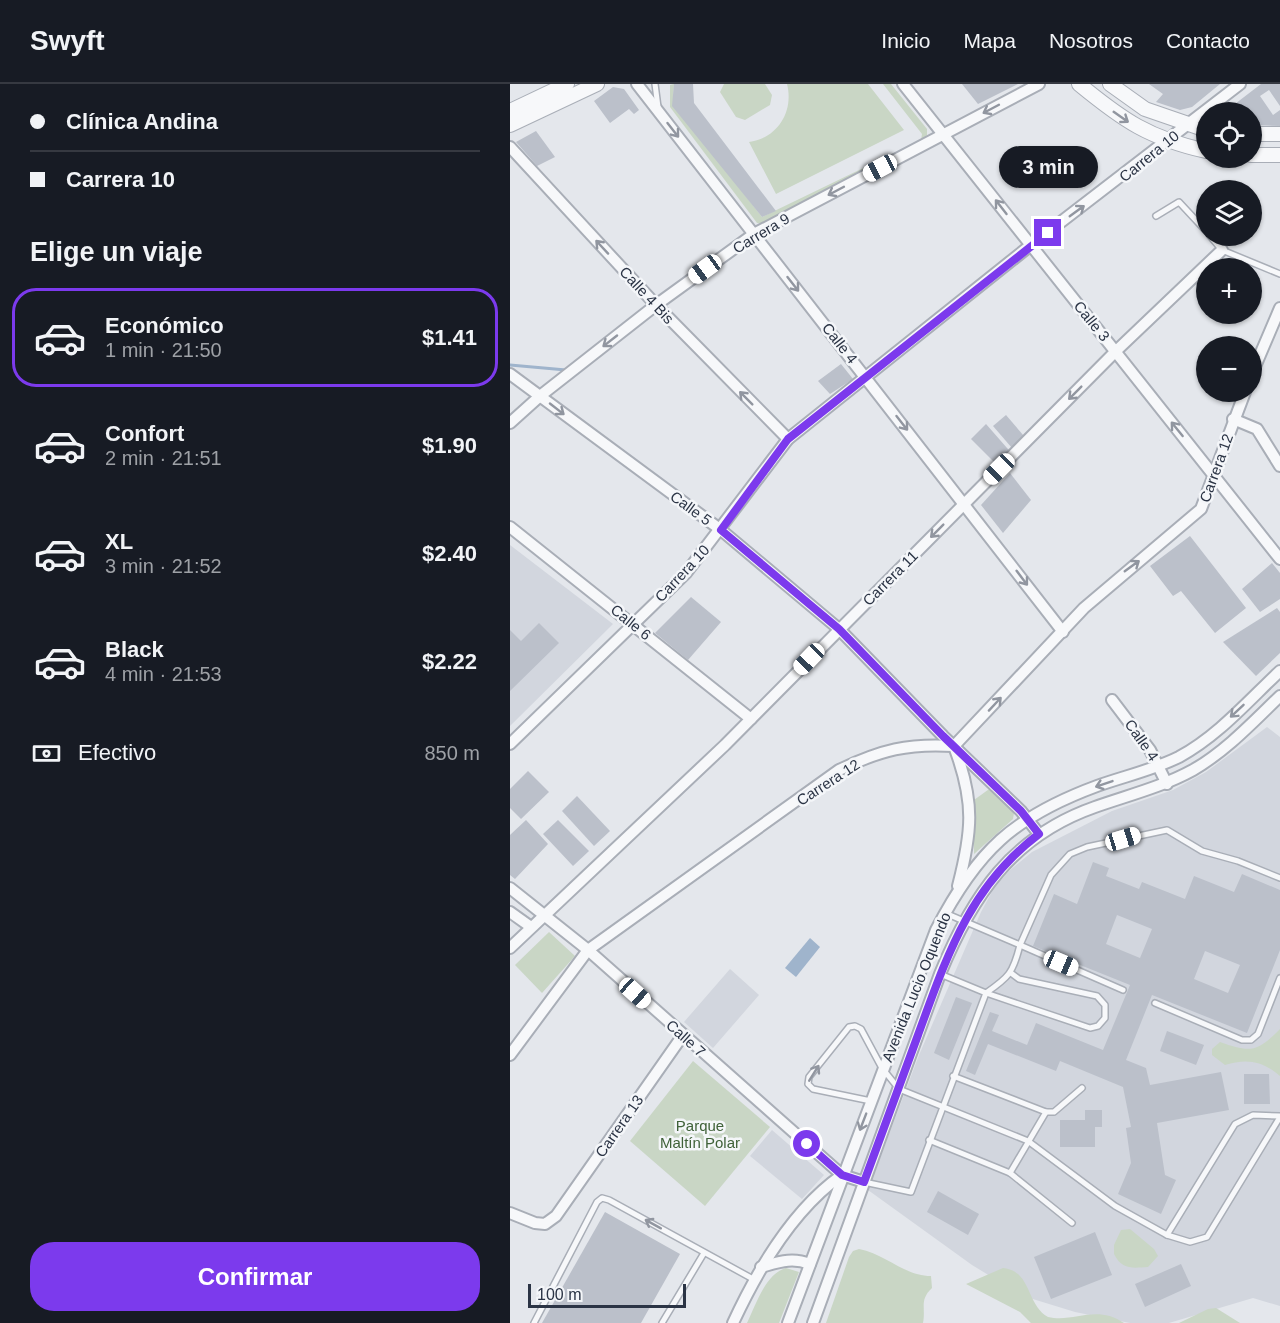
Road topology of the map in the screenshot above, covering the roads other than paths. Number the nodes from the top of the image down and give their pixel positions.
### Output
1 (567, 84) edge
2 (597, 84) edge
3 (637, 84) edge
4 (655, 84) edge
5 (903, 84) edge
6 (1039, 84) edge
7 (1079, 84) edge
8 (1110, 84) edge
9 (1240, 84) edge
10 (510, 111) edge
11 (658, 111) junction
12 (510, 125) edge
13 (1186, 125) junction
14 (1196, 128) edge
15 (1262, 134) edge
16 (1280, 134) edge
17 (943, 135) junction
18 (1168, 142) junction
19 (510, 147) edge
20 (1196, 149) edge
21 (1280, 154) edge
22 (1262, 155) edge
23 (1156, 216) dead end
24 (1196, 220) edge
25 (754, 234) junction
26 (1031, 245) junction
27 (1219, 246) edge
28 (1222, 250) junction
29 (1280, 274) edge
30 (656, 305) junction
31 (1280, 308) edge
32 (1262, 350) edge
33 (1116, 351) junction
34 (510, 374) edge
35 (866, 378) junction
36 (540, 396) junction
37 (1241, 402) edge
38 (1233, 419) junction
39 (510, 423) edge
40 (788, 439) junction
41 (1280, 466) edge
42 (1214, 475) junction
43 (965, 503) junction
44 (510, 527) edge
45 (721, 530) junction
46 (1280, 559) edge
47 (634, 623) junction
48 (839, 629) junction
49 (1064, 632) junction
50 (1280, 671) edge
51 (1280, 696) edge
52 (1112, 700) dead end
53 (751, 719) junction
54 (510, 744) edge
55 (954, 746) junction
56 (1160, 766) junction
57 (994, 784) junction
58 (1167, 784) junction
59 (969, 794) junction
60 (1027, 818) junction
61 (1039, 834) junction
62 (1280, 878) edge
63 (510, 888) edge
64 (956, 892) junction
65 (510, 912) edge
66 (945, 913) junction
67 (544, 915) junction
68 (964, 921) junction
69 (531, 927) junction
70 (1020, 945) junction
71 (510, 948) edge
72 (588, 950) junction
73 (922, 968) junction
74 (1011, 973) junction
75 (940, 974) junction
76 (1280, 978) edge
77 (1122, 990) dead end
78 (986, 993) junction
79 (1155, 1003) dead end
80 (683, 1035) junction
81 (510, 1055) edge
82 (882, 1068) junction
83 (953, 1076) junction
84 (1082, 1088) dead end
85 (899, 1089) junction
86 (871, 1101) junction
87 (942, 1106) junction
88 (1046, 1112) junction
89 (1280, 1117) edge
90 (929, 1140) junction
91 (1028, 1141) junction
92 (1010, 1173) junction
93 (842, 1175) junction
94 (864, 1182) junction
95 (510, 1213) edge
96 (1072, 1223) dead end
97 (1167, 1235) junction
98 (704, 1253) junction
99 (810, 1264) junction
100 (760, 1267) junction
101 (753, 1280) junction
102 (534, 1323) edge
103 (663, 1323) edge
104 (733, 1323) edge
105 (788, 1323) edge
106 (813, 1323) edge

1 - 10 street
2 - 12 street
3 - 11 street, Calle 4
4 - 11 lane
5 - 17 street, Calle 3
6 -> 17 street, Carrera 9
7 -> 18 street
8 - 13 street
9 - 13 street, Carrera 10
11 -> 25 street, Calle 4
13 - 14 street
13 - 18 street, Carrera 10
15 - 16 street
17 -> 25 street, Carrera 9
26 -> 17 street, Calle 3
18 - 20 street
26 -> 18 street, Carrera 10
30 -> 19 street, Calle 4 Bis
21 - 22 street
23 - 24 lane
25 - 30 street, Carrera 9
25 -> 35 street, Calle 4
26 - 33 street, Calle 3
26 - 35 street, Carrera 10
27 - 28 lane
28 - 29 lane
28 - 33 street, Carrera 11
30 -> 36 street, Carrera 9
40 -> 30 street, Calle 4 Bis
31 - 32 street
42 -> 33 street, Calle 3
33 -> 43 street, Carrera 11
34 - 36 street, Calle 5
35 - 40 street, Carrera 10
35 -> 43 street, Calle 4
36 - 39 street, Carrera 9
36 -> 45 street, Calle 5
37 - 38 street, Carrera 12
38 - 41 street
38 - 42 street, Carrera 12
40 - 45 street, Carrera 10
42 - 46 street, Calle 3
49 -> 42 street, Carrera 12
43 -> 48 street, Carrera 11
43 -> 49 street, Calle 4
44 - 47 street, Calle 6
45 - 47 street, Carrera 10
45 - 48 street, Calle 5
47 - 53 street, Calle 6
47 - 54 street, Carrera 10
48 - 53 street, Carrera 11
48 - 55 street, Calle 5
55 -> 49 street, Carrera 12
50 -> 56 street, Avenida Lucio Oquendo
51 - 58 street, Avenida Lucio Oquendo
52 - 56 street, Calle 4
53 - 67 street, Carrera 11
55 - 57 street, Calle 5
55 - 59 street
55 - 72 street, Carrera 12
56 - 58 street, Calle 4
56 -> 60 street, Avenida Lucio Oquendo
57 - 59 street
57 - 60 street, Calle 5
58 - 61 street, Avenida Lucio Oquendo
59 - 64 street
60 - 61 street, Calle 5
60 - 64 street, Avenida Lucio Oquendo
61 - 68 street, Avenida Lucio Oquendo
62 - 70 lane
63 - 67 street, Calle 7
64 - 66 street, Avenida Lucio Oquendo
65 - 69 street
66 - 68 lane
66 - 73 street, Avenida Lucio Oquendo
67 - 69 street, Carrera 11
67 - 72 street, Calle 7
68 - 70 lane
68 - 75 street, Avenida Lucio Oquendo
69 - 71 street, Carrera 11
70 - 74 lane
70 - 77 lane
72 - 80 street, Calle 7
72 - 81 street, Carrera 12
73 - 75 street
73 - 82 street, Avenida Lucio Oquendo
74 - 78 lane
74 - 78 lane
75 - 78 lane
75 - 85 street, Avenida Lucio Oquendo
76 - 79 lane
78 - 83 lane
80 - 93 street, Calle 7
80 - 95 street, Carrera 13
82 - 85 lane
82 - 86 street, Avenida Lucio Oquendo
86 -> 82 lane
83 - 87 lane
83 - 88 lane
84 - 88 lane
85 - 87 lane
85 - 94 street, Avenida Lucio Oquendo
86 -> 93 street, Avenida Lucio Oquendo
87 - 90 lane
87 - 91 lane
88 - 91 lane
89 - 97 lane
89 - 97 lane
90 - 92 lane
90 - 94 lane
91 - 92 lane
91 - 97 lane
92 - 96 lane
93 - 94 street, Calle 7
93 - 99 street, Avenida Lucio Oquendo
93 - 100 street
94 - 106 street, Avenida Lucio Oquendo
98 - 101 lane
98 -> 102 lane
98 - 103 lane
99 - 100 street
99 - 105 street, Avenida Lucio Oquendo
100 - 101 street
101 - 104 street

